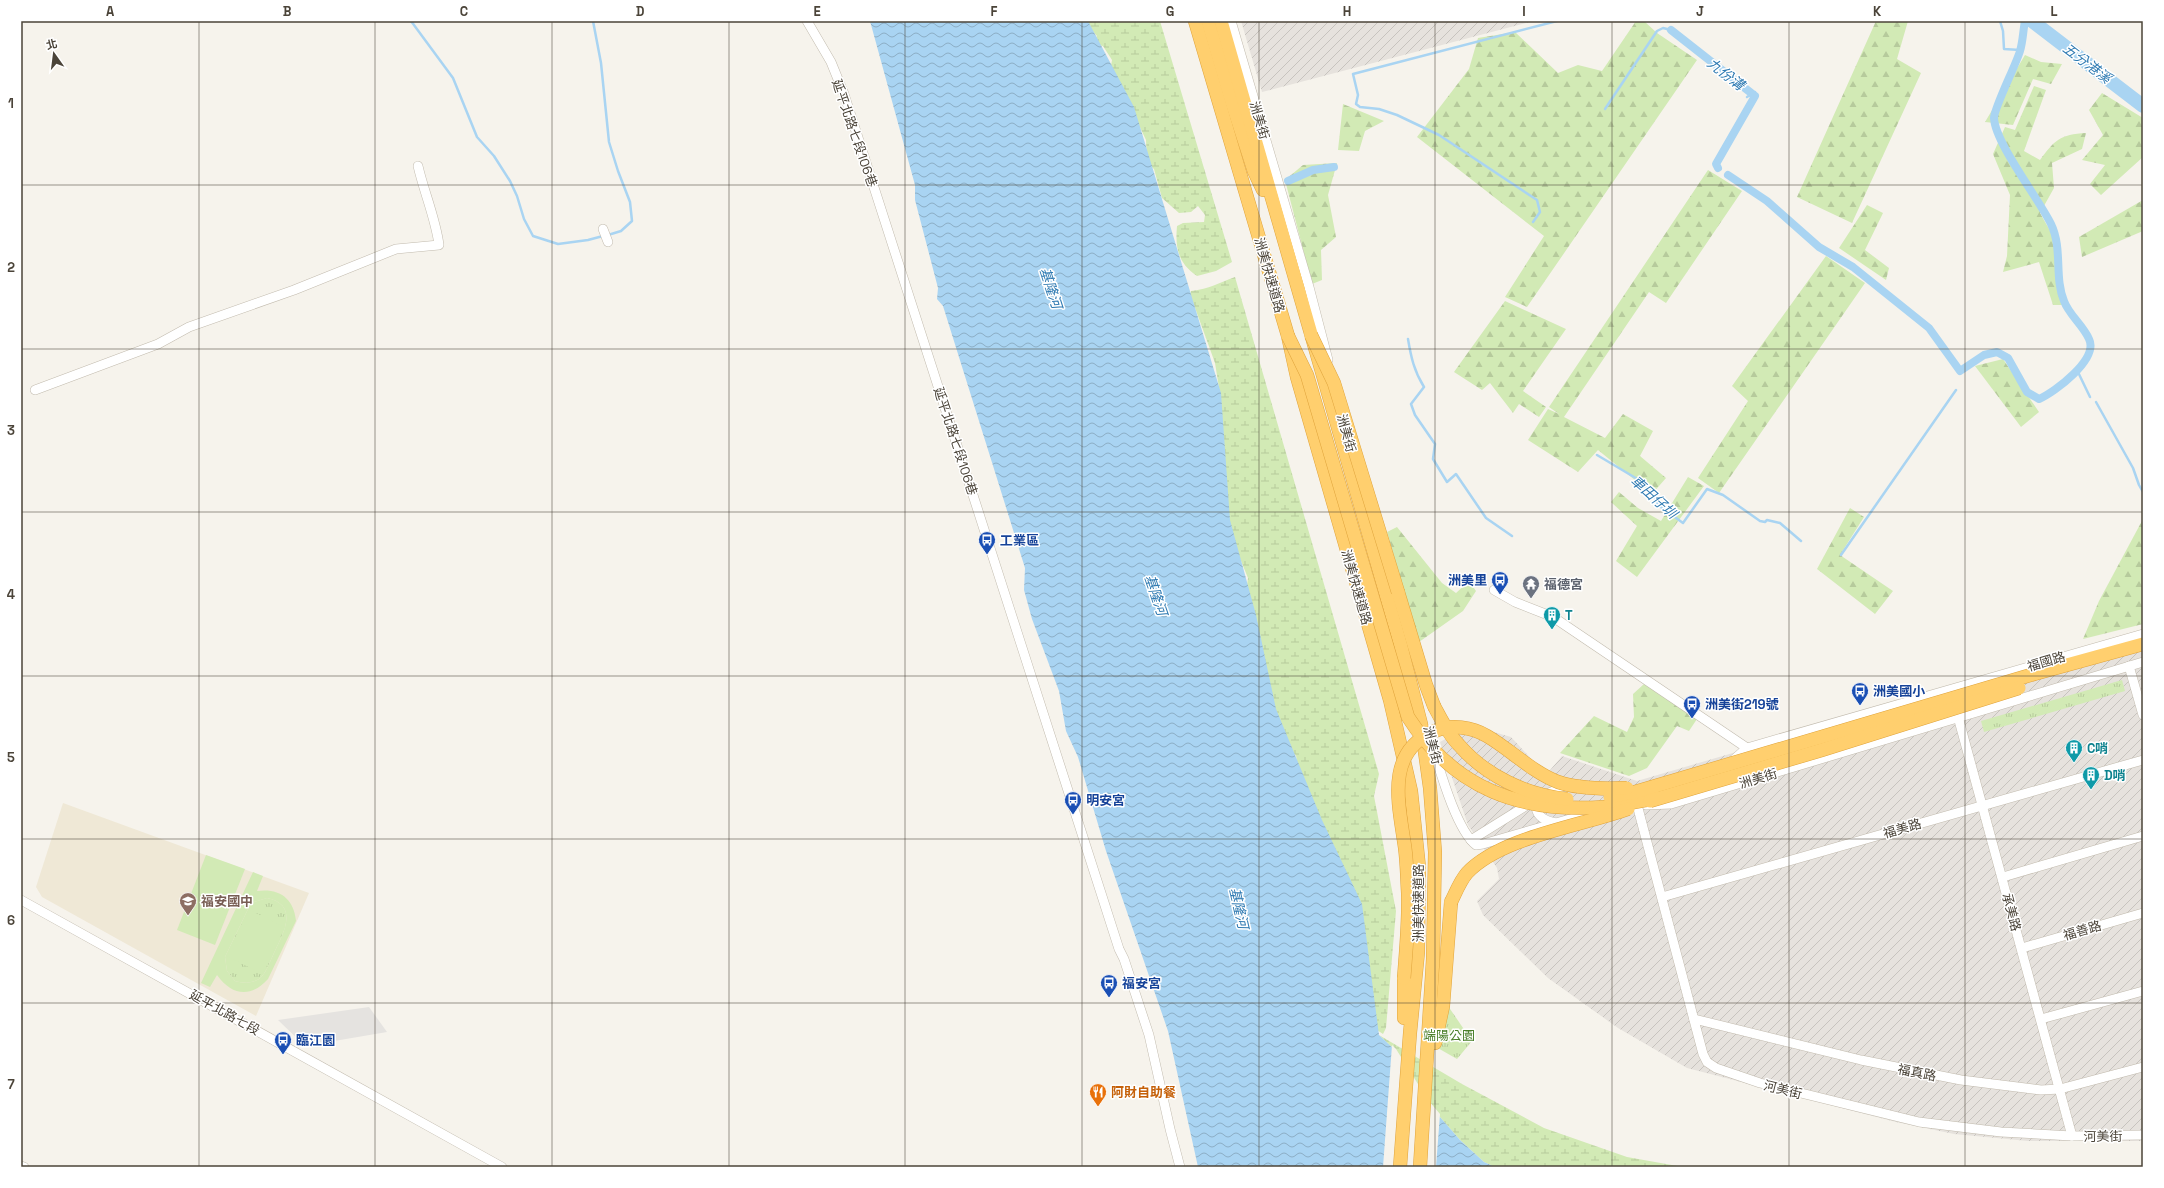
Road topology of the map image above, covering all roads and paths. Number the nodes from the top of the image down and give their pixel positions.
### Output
1 (807, 21) edge
2 (1195, 21) edge
3 (1208, 21) edge
4 (1221, 21) edge
5 (1231, 21) edge
6 (1230, 96) junction
7 (418, 166) dead end
8 (1249, 204) junction
9 (603, 229) dead end
10 (1281, 230) junction
11 (607, 240) dead end
12 (1311, 335) junction
13 (1288, 336) junction
14 (35, 390) dead end
15 (1494, 590) dead end
16 (2143, 634) edge
17 (2143, 644) edge
18 (2143, 651) edge
19 (2143, 662) edge
20 (2129, 666) junction
21 (2035, 678) junction
22 (1950, 688) junction
23 (2143, 715) edge
24 (1958, 718) junction
25 (1747, 748) junction
26 (2143, 760) edge
27 (1633, 789) junction
28 (1656, 792) junction
29 (1540, 797) junction
30 (1637, 804) junction
31 (1983, 805) junction
32 (1556, 823) junction
33 (2143, 836) edge
34 (1471, 840) junction
35 (2003, 877) junction
36 (1662, 896) junction
37 (21, 900) edge
38 (2143, 913) edge
39 (2022, 948) junction
40 (2143, 991) edge
41 (1694, 1019) junction
42 (2041, 1019) junction
43 (2143, 1067) edge
44 (1426, 1088) junction
45 (2060, 1089) junction
46 (1403, 1130) junction
47 (2143, 1135) edge
48 (2072, 1136) junction
49 (21, 1166) edge
50 (24, 1167) edge
51 (502, 1167) edge
52 (1180, 1167) edge
53 (1400, 1167) edge
54 (1420, 1167) edge

1 - 52 street, 延平北路七段106巷
2 - 8 highway, 洲美快速道路
3 - 6 highway
4 - 10 highway, 洲美快速道路
5 - 34 street, 洲美街
6 - 8 highway
6 - 10 highway
7 - 14 street
8 - 13 highway, 洲美快速道路
9 - 11 street
10 - 12 highway, 洲美快速道路
12 - 28 highway, bridge
12 - 44 highway, 洲美快速道路, bridge
13 - 28 highway, bridge
13 - 46 highway, 洲美快速道路, bridge
15 - 25 street
16 - 22 street, 福國路
17 - 21 highway
18 - 21 highway
19 - 20 street
20 - 23 street
20 - 24 street
21 - 28 highway, bridge
22 - 24 street, 承美路
22 - 25 street, 洲美街
24 - 30 street, 洲美街
24 - 31 street, 承美路
25 - 27 street, 洲美街
26 - 31 street, 福美路
27 - 29 street, 洲美街
27 - 30 street, 河美街
28 - 44 highway, bridge
28 - 46 highway, bridge
29 - 32 street
29 - 34 street, 洲美街
30 - 32 street, 洲美街
30 - 36 street, 河美街
31 - 35 street, 承美路
31 - 36 street, 福美路
32 - 34 street, 洲美街
33 - 35 street
35 - 39 street, 承美路
36 - 41 street, 河美街
37 - 51 street, 延平北路七段
38 - 39 street, 福善路
39 - 42 street, 承美路
40 - 42 street
41 - 45 street, 福真路
41 - 48 street, 河美街
42 - 45 street, 承美路
43 - 45 street, 福真路
44 - 54 highway, 洲美快速道路
45 - 48 street, 承美路
46 - 53 highway, 洲美快速道路
47 - 48 street, 河美街
49 - 50 street

